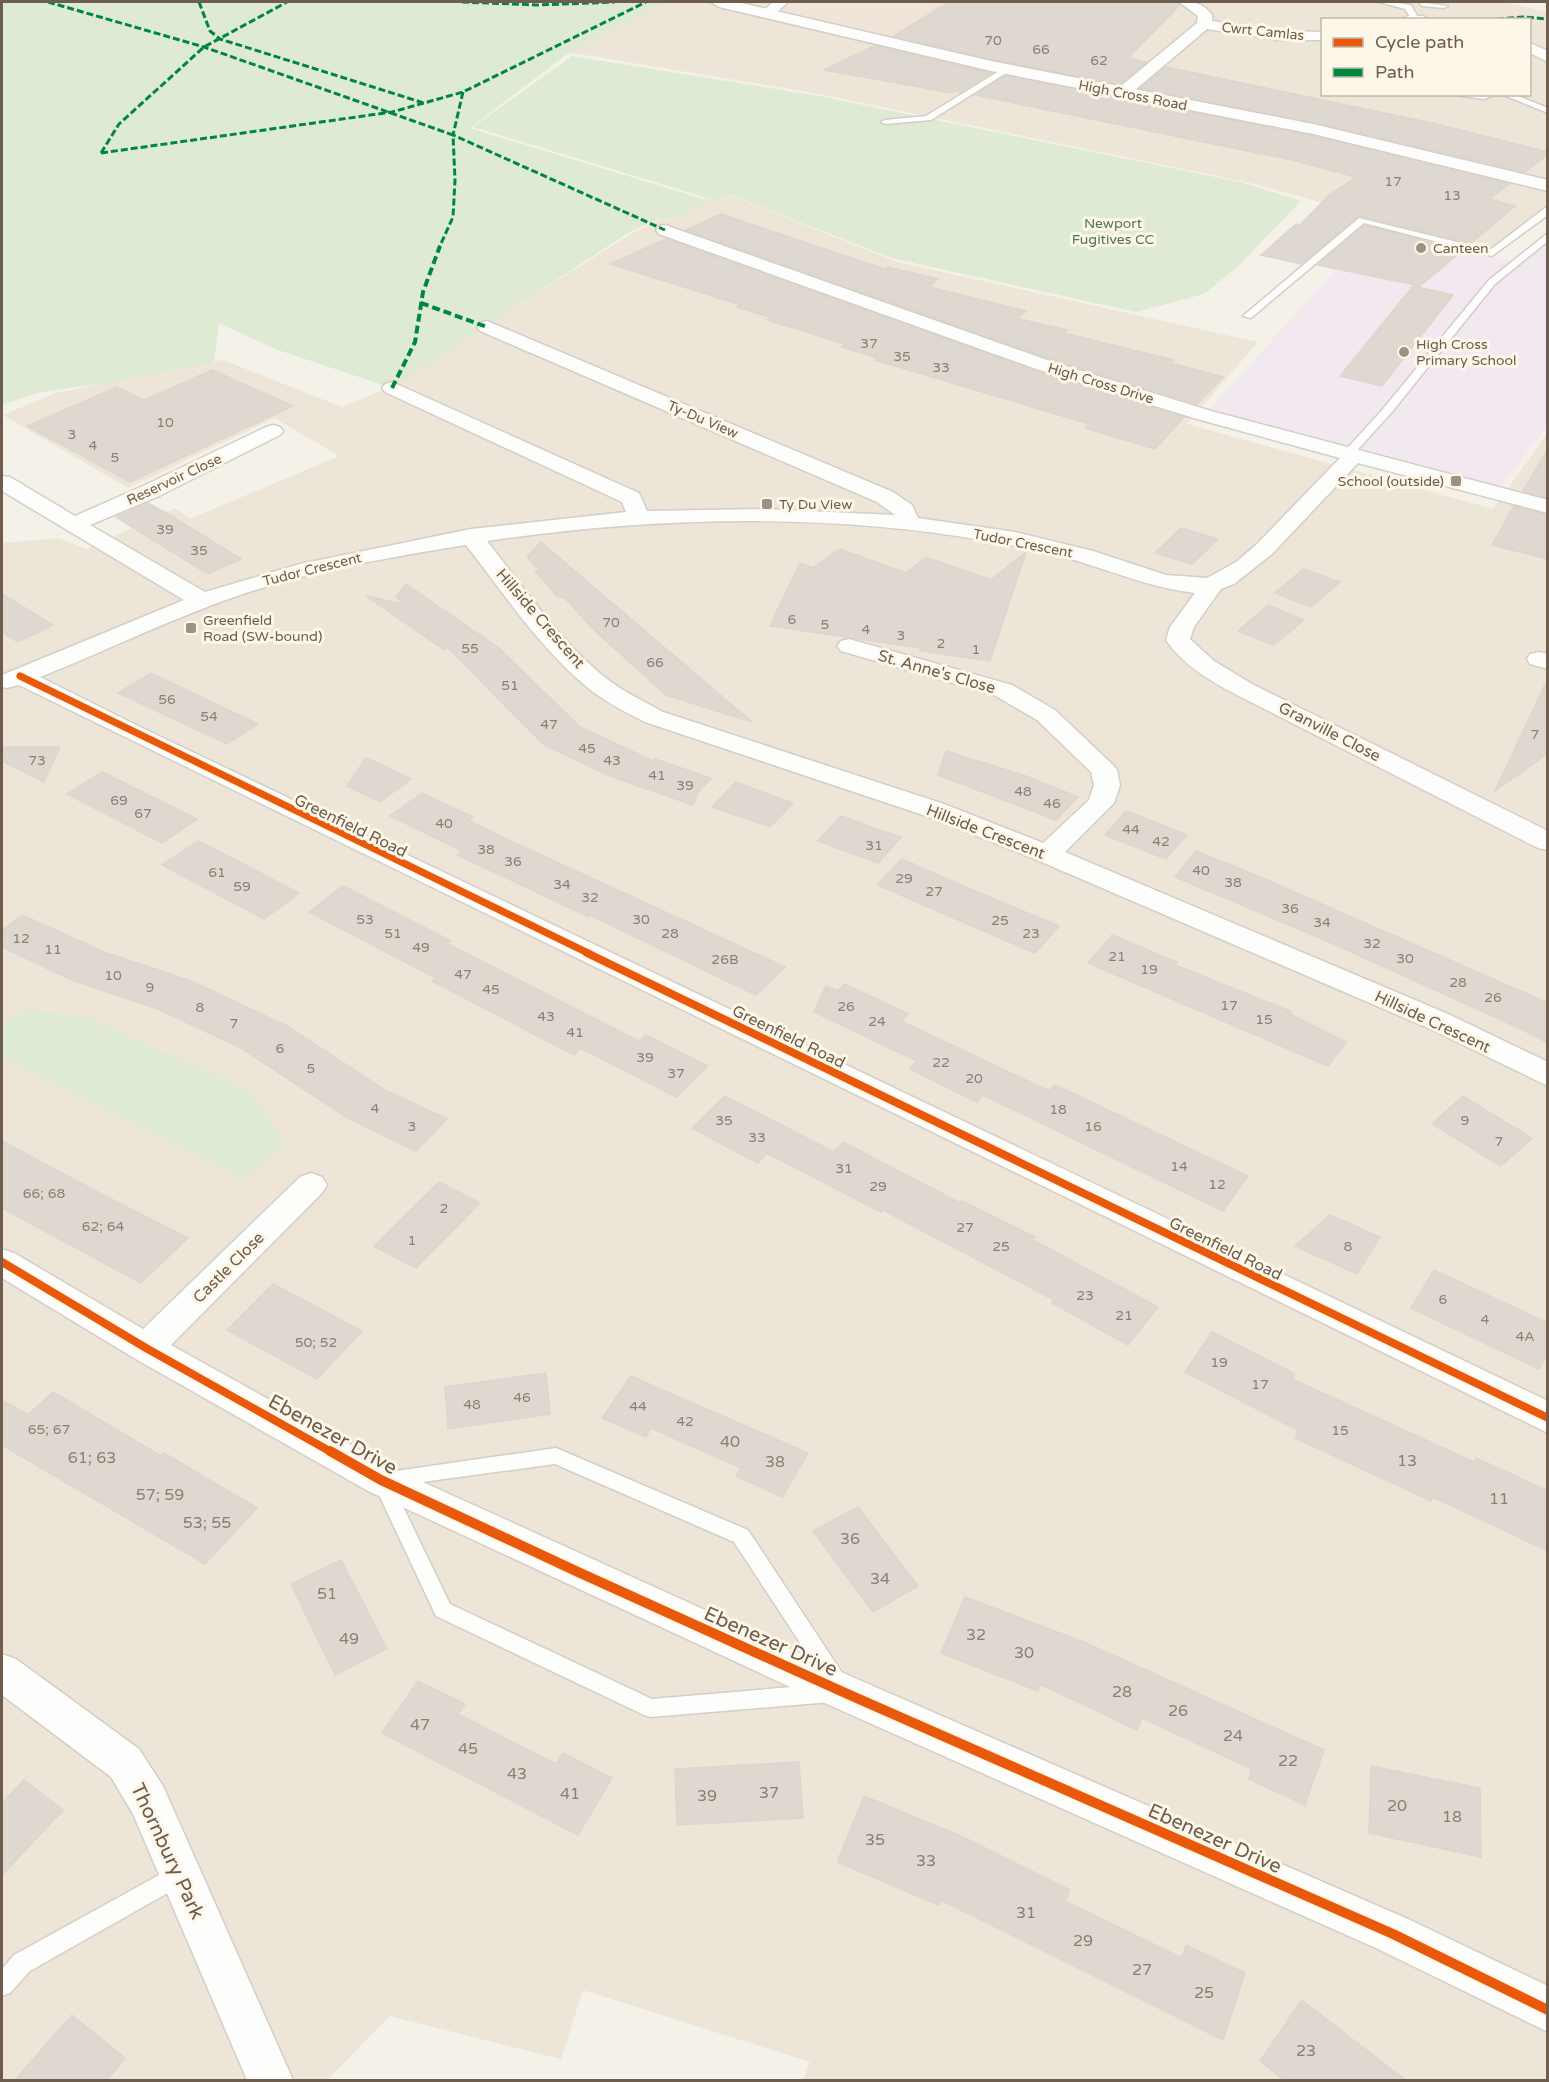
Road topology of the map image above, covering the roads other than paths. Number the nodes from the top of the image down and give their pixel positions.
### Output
1 (719, 2) edge
2 (1186, 2) edge
3 (1383, 2) edge
4 (1423, 3) edge
5 (1444, 6) dead end
6 (774, 8) edge
7 (1411, 15) edge
8 (1204, 24) junction
9 (1321, 36) edge
10 (1531, 45) edge
11 (1531, 46) edge
12 (1548, 47) edge
13 (1548, 58) edge
14 (1007, 70) junction
15 (1122, 93) junction
16 (1510, 96) edge
17 (1548, 111) edge
18 (885, 122) dead end
19 (1548, 186) edge
20 (1548, 210) edge
21 (665, 230) dead end
22 (1548, 236) edge
23 (1248, 316) dead end
24 (487, 327) dead end
25 (392, 388) dead end
26 (273, 431) dead end
27 (1350, 455) junction
28 (2, 482) edge
29 (1548, 507) edge
30 (639, 517) junction
31 (74, 524) junction
32 (910, 524) junction
33 (471, 536) junction
34 (1212, 585) junction
35 (203, 601) junction
36 (849, 646) dead end
37 (11, 679) edge
38 (1548, 842) edge
39 (1047, 855) junction
40 (1548, 1075) edge
41 (311, 1185) dead end
42 (2, 1262) edge
43 (146, 1348) junction
44 (1548, 1418) edge
45 (381, 1480) junction
46 (2, 1672) edge
47 (843, 1692) junction
48 (180, 1874) junction
49 (2, 1985) edge
50 (1548, 2010) edge
51 (270, 2080) edge

1 - 6 main road, High Cross Road
2 - 8 street
3 - 7 lane
4 - 5 lane
4 - 7 lane
6 - 14 main road, High Cross Road
8 - 9 street, Cwrt Camlas
8 - 15 street
10 - 12 street
11 - 13 street
14 - 15 main road, High Cross Road
14 - 18 lane
15 - 19 main road, High Cross Road
16 - 17 lane
20 - 23 lane
21 - 27 street, High Cross Drive
22 - 27 lane
24 - 32 street, Ty-Du View
25 - 30 street
26 - 31 street, Reservoir Close
27 - 29 street, High Cross Drive
27 - 34 street
28 - 31 street
30 - 32 street, Tudor Crescent
30 - 33 street, Tudor Crescent
31 - 35 street
32 - 34 street, Tudor Crescent
33 - 35 street, Tudor Crescent
33 - 39 street, Hillside Crescent
34 - 38 street, Granville Close
35 - 37 street, Tudor Crescent
36 - 39 street, St. Anne's Close
37 - 44 street, Greenfield Road
39 - 40 street, Hillside Crescent
41 - 43 street, Castle Close
42 - 43 street, Ebenezer Drive
43 - 45 street, Ebenezer Drive
45 - 47 street, Ebenezer Drive
45 - 47 lane
45 - 47 lane
46 - 48 street, Thornbury Park
47 - 50 street, Ebenezer Drive
48 - 49 lane
48 - 51 street, Thornbury Park

